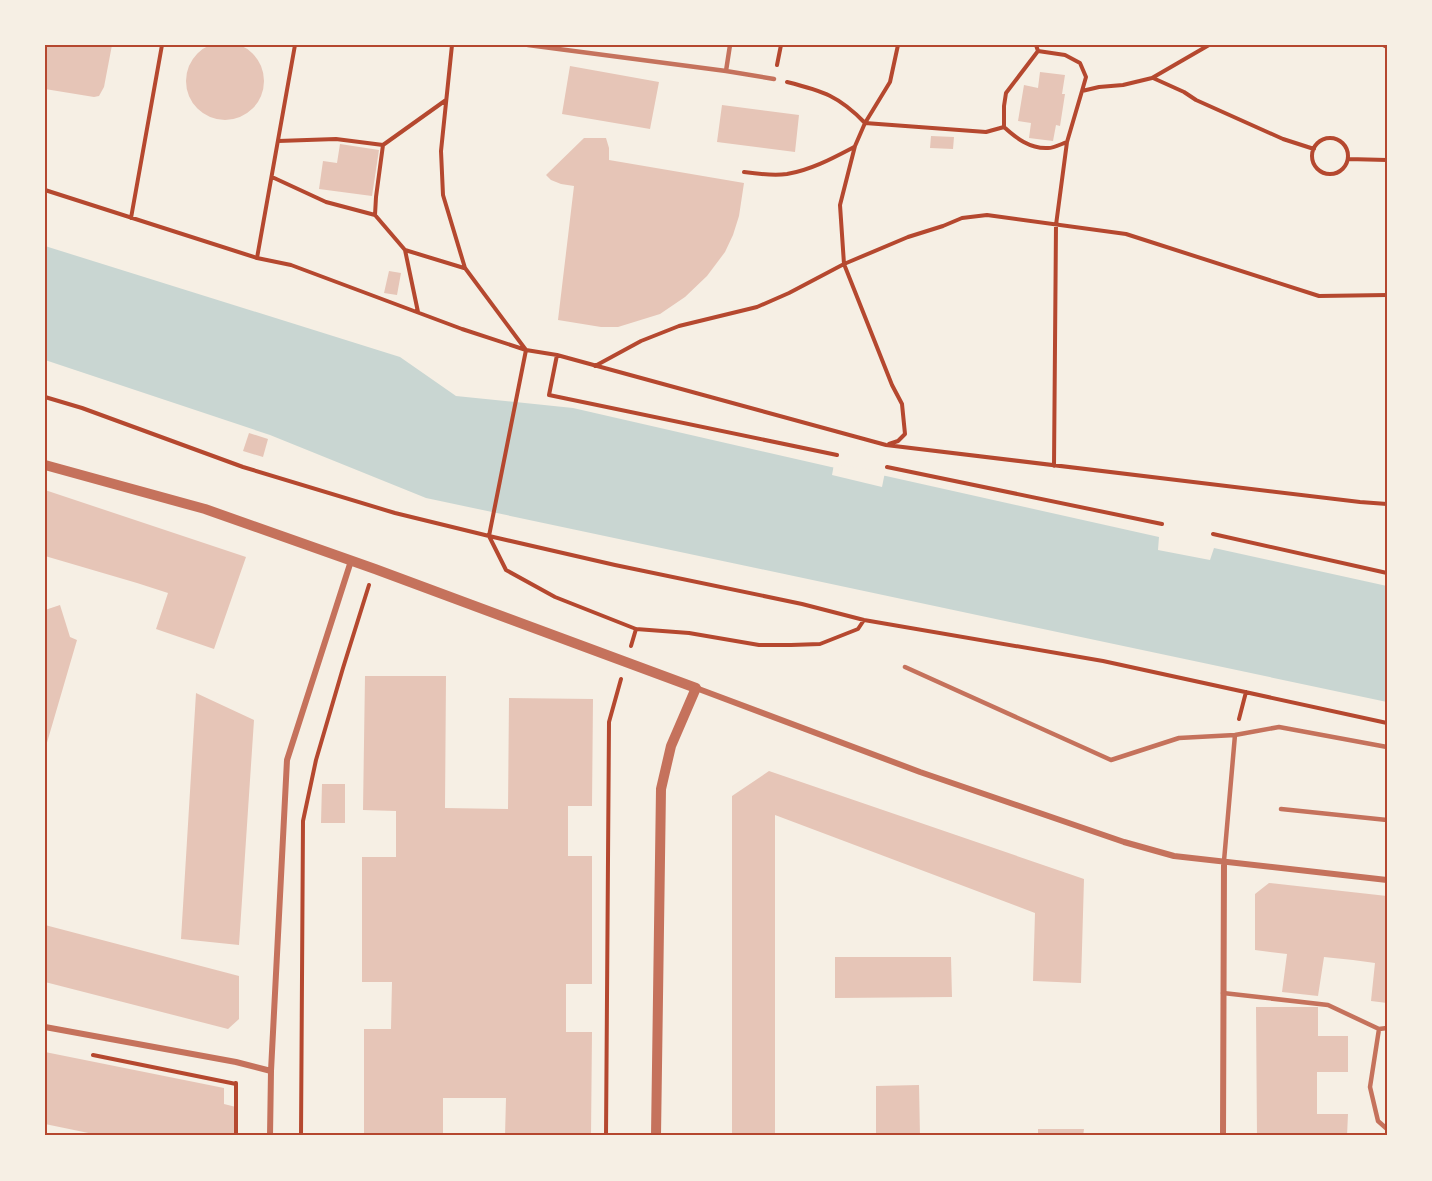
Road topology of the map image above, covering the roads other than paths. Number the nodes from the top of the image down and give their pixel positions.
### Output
1 (528, 45) edge
2 (730, 45) edge
3 (726, 71) junction
4 (774, 79) road end
5 (45, 465) edge
6 (351, 561) junction
7 (905, 667) dead end
8 (696, 688) junction
9 (1235, 735) junction
10 (1387, 747) edge
11 (1281, 809) dead end
12 (1387, 820) edge
13 (1224, 861) junction
14 (1387, 880) edge
15 (1223, 993) junction
16 (45, 1027) edge
17 (1387, 1028) edge
18 (1379, 1029) junction
19 (271, 1071) junction
20 (1387, 1130) edge
21 (270, 1136) edge
22 (656, 1136) edge
23 (1223, 1136) edge

1 - 3 lane
2 - 3 lane
3 - 4 lane
5 - 6 street
6 - 8 street
6 - 19 street
7 - 9 lane
8 - 13 street
8 - 22 street
9 - 10 lane
9 - 13 lane
11 - 12 lane
13 - 14 street
13 - 15 street
15 - 18 lane
15 - 23 street
16 - 19 street
17 - 18 lane
18 - 20 lane
19 - 21 street

